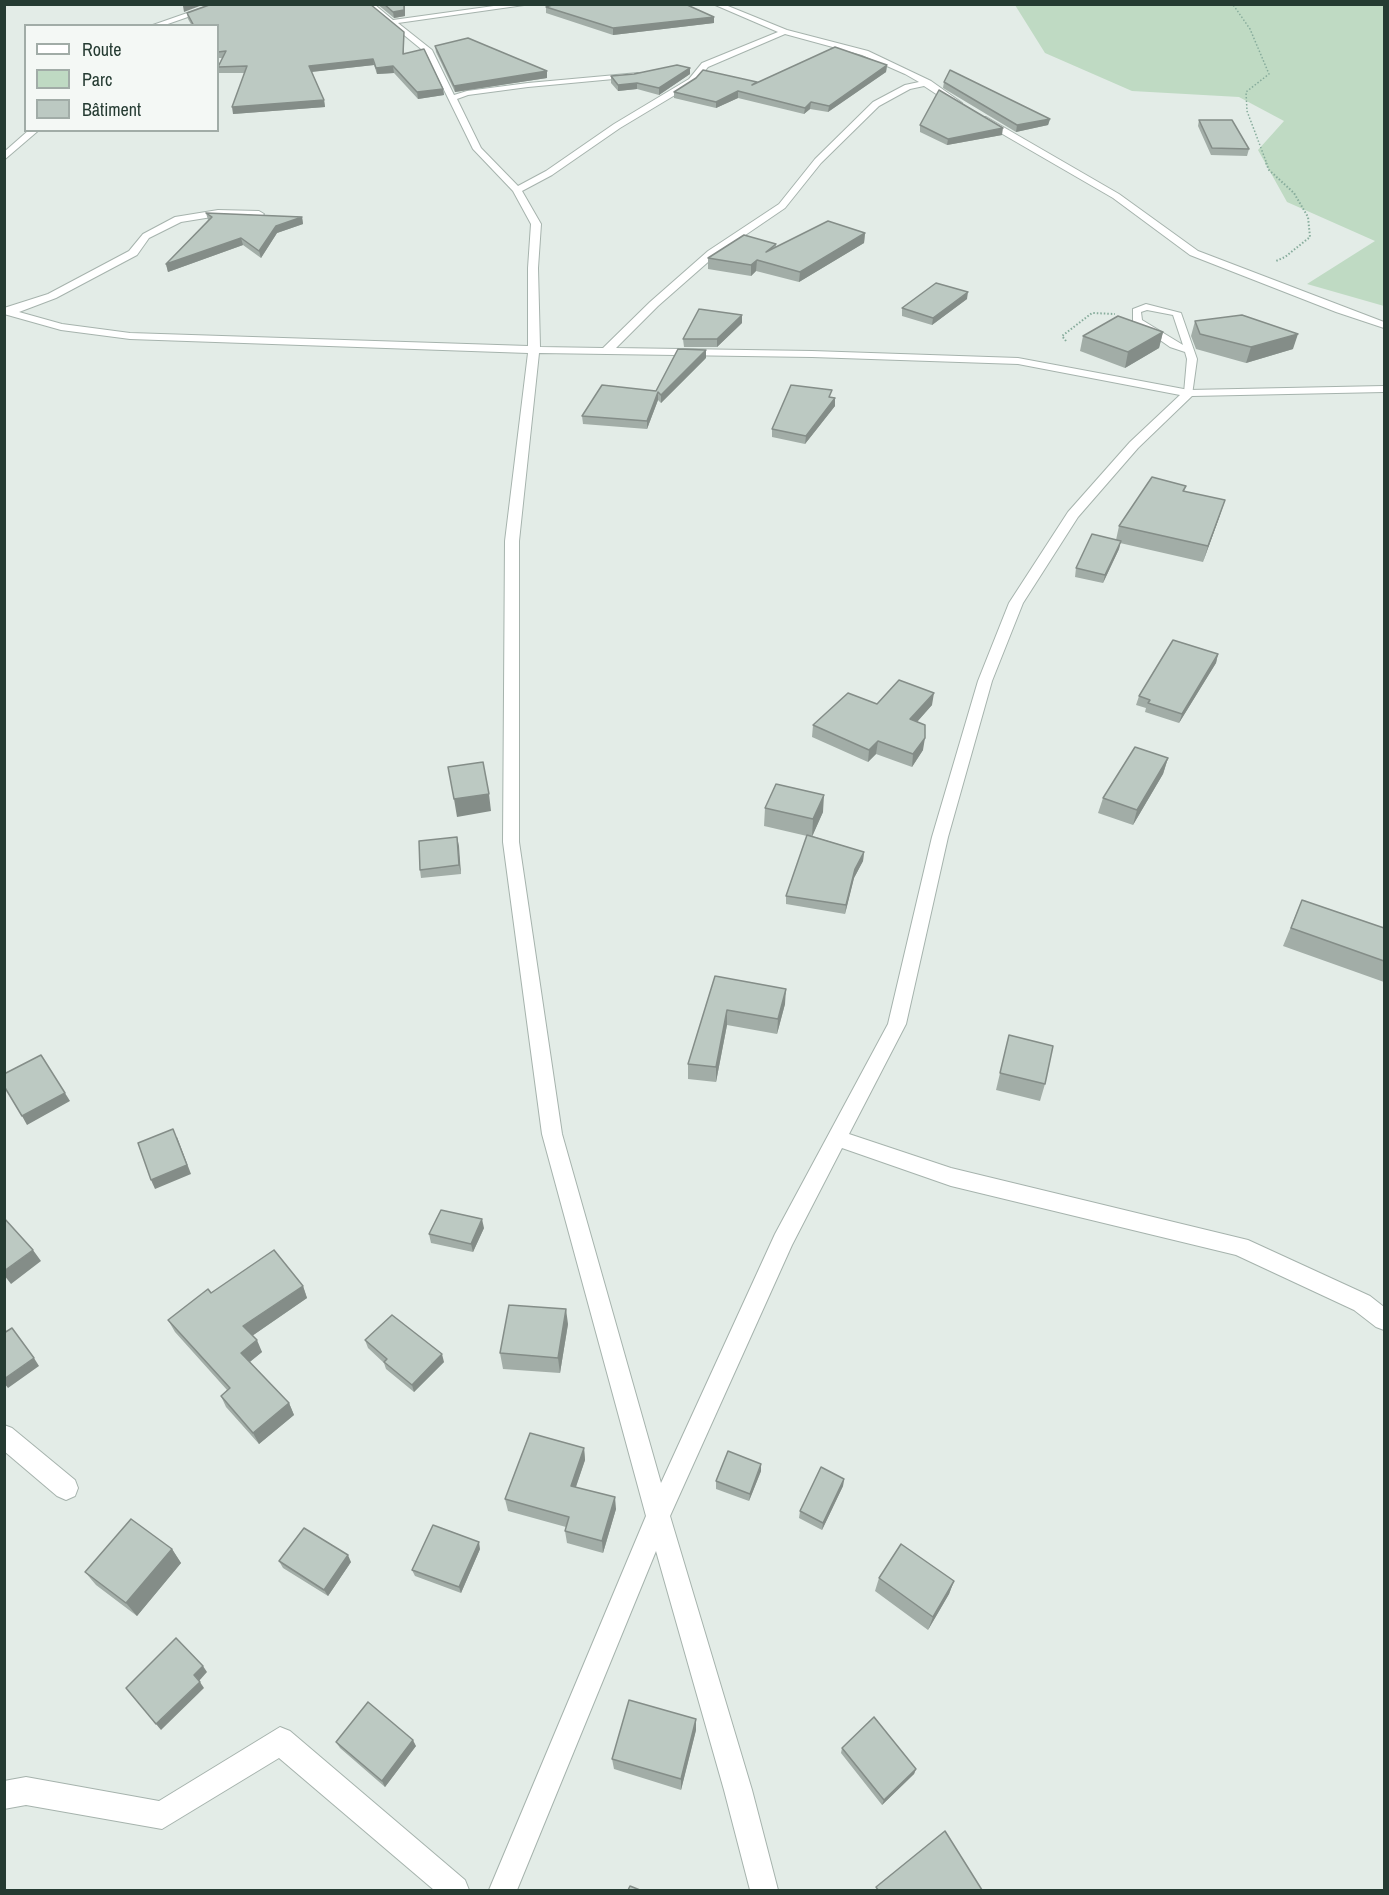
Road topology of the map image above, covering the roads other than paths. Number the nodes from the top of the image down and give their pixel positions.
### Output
1 (222, 4) edge
2 (369, 4) edge
3 (528, 4) edge
4 (716, 4) edge
5 (391, 22) junction
6 (159, 24) edge
7 (784, 32) junction
8 (705, 65) junction
9 (695, 66) dead end
10 (644, 74) edge
11 (927, 83) junction
12 (453, 98) junction
13 (33, 132) edge
14 (4, 157) edge
15 (517, 190) junction
16 (259, 214) edge
17 (6, 311) edge
18 (1384, 325) edge
19 (534, 350) junction
20 (1189, 350) junction
21 (606, 351) junction
22 (1384, 389) edge
23 (1189, 393) junction
24 (837, 1138) junction
25 (1384, 1320) edge
26 (4, 1436) edge
27 (66, 1488) dead end
28 (658, 1516) junction
29 (4, 1795) edge
30 (455, 1890) edge
31 (503, 1890) edge
32 (764, 1890) edge

1 - 6 street
2 - 5 street
3 - 5 street
4 - 7 street
5 - 12 street
7 - 8 street
7 - 11 street
8 - 9 street
8 - 15 street
10 - 12 street
11 - 18 street
11 - 21 street
12 - 15 street
13 - 14 street
15 - 19 street
16 - 17 street
17 - 19 street
19 - 21 street
19 - 28 street
20 - 20 lane
20 - 23 lane
21 - 23 street
22 - 23 street
23 - 24 street
24 - 25 street
24 - 28 street
26 - 27 street
28 - 31 street
28 - 32 street
29 - 30 street

